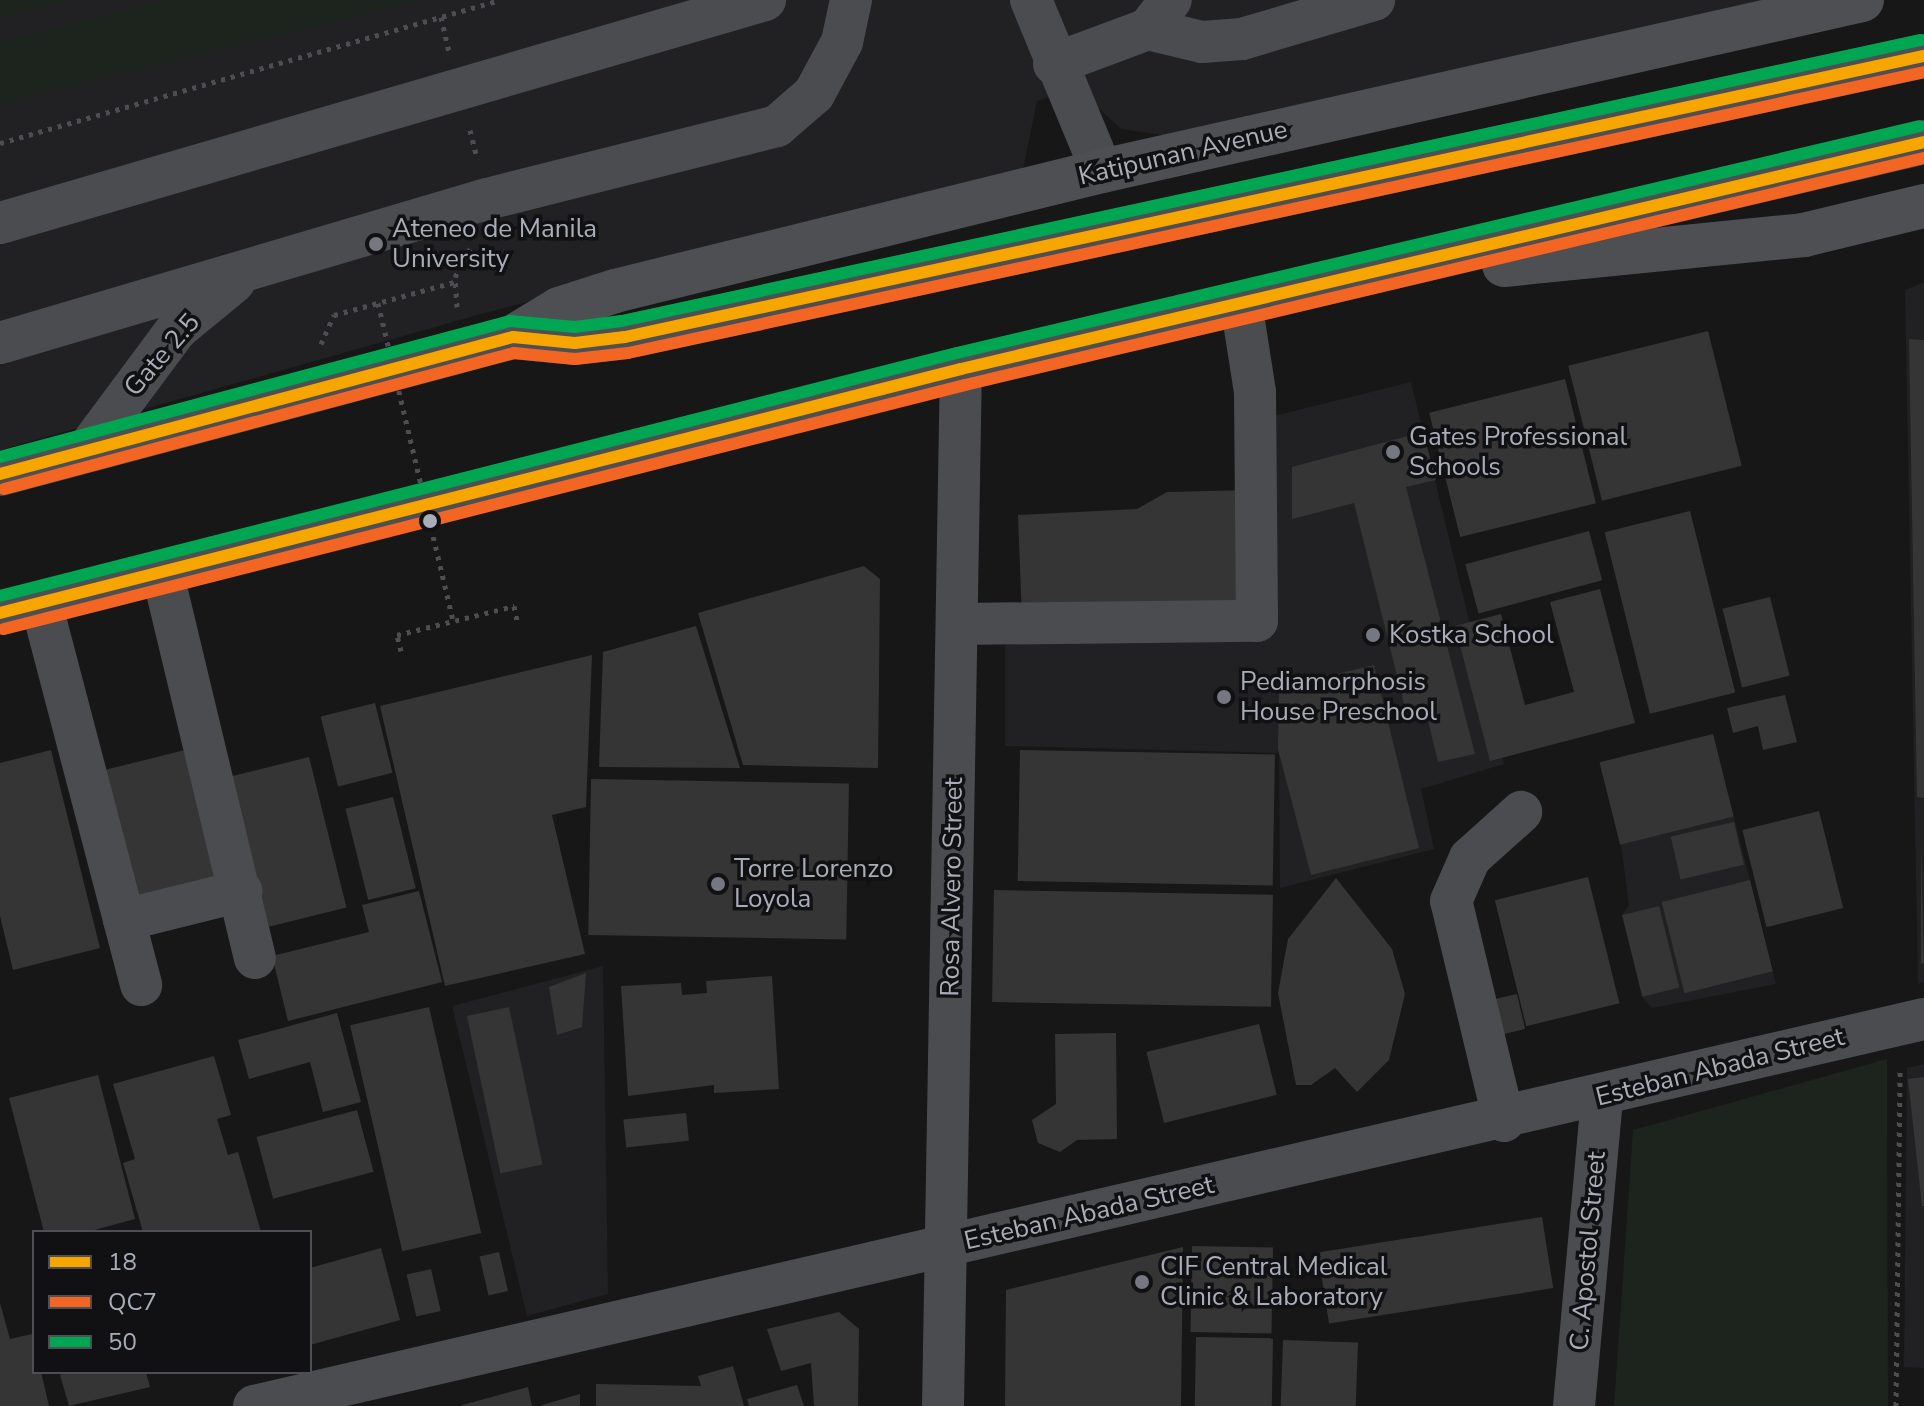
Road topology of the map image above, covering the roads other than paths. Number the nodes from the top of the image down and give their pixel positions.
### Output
1 (765, 0) edge
2 (851, 0) edge
3 (1031, 0) edge
4 (1374, 0) edge
5 (1862, 0) edge
6 (1160, 14) edge
7 (1924, 56) edge
8 (1054, 64) junction
9 (1924, 142) edge
10 (1090, 174) junction
11 (1924, 206) edge
12 (0, 223) edge
13 (247, 271) junction
14 (1318, 283) junction
15 (1241, 303) junction
16 (513, 337) junction
17 (0, 343) edge
18 (961, 369) junction
19 (87, 450) junction
20 (0, 474) edge
21 (162, 571) junction
22 (20, 608) edge
23 (957, 624) junction
24 (1521, 812) dead end
25 (241, 891) junction
26 (124, 920) junction
27 (255, 958) dead end
28 (141, 985) dead end
29 (1913, 1021) edge
30 (1602, 1096) junction
31 (1504, 1121) junction
32 (941, 1246) junction
33 (254, 1406) edge
34 (943, 1406) edge
35 (1574, 1406) edge

1 - 12 street
2 - 13 street
3 - 8 street
4 - 6 street
5 - 10 main road, Katipunan Avenue
6 - 8 street
7 - 16 main road, Katipunan Avenue
8 - 10 street
9 - 14 main road
10 - 16 main road, Katipunan Avenue
11 - 14 main road
13 - 17 street
13 - 19 street, Gate 2.5
14 - 15 main road
15 - 18 main road
15 - 23 street
16 - 19 main road, Katipunan Avenue
18 - 21 main road
18 - 23 street, Rosa Alvero Street
19 - 20 main road, Katipunan Avenue
21 - 22 main road
21 - 25 street
22 - 26 street
23 - 32 street, Rosa Alvero Street
24 - 31 street
25 - 26 street
25 - 27 street
26 - 28 street
29 - 30 street, Esteban Abada Street
30 - 31 street, Esteban Abada Street
30 - 35 street, C. Apostol Street
31 - 32 street, Esteban Abada Street
32 - 33 street, Esteban Abada Street
32 - 34 street, Rosa Alvero Street

